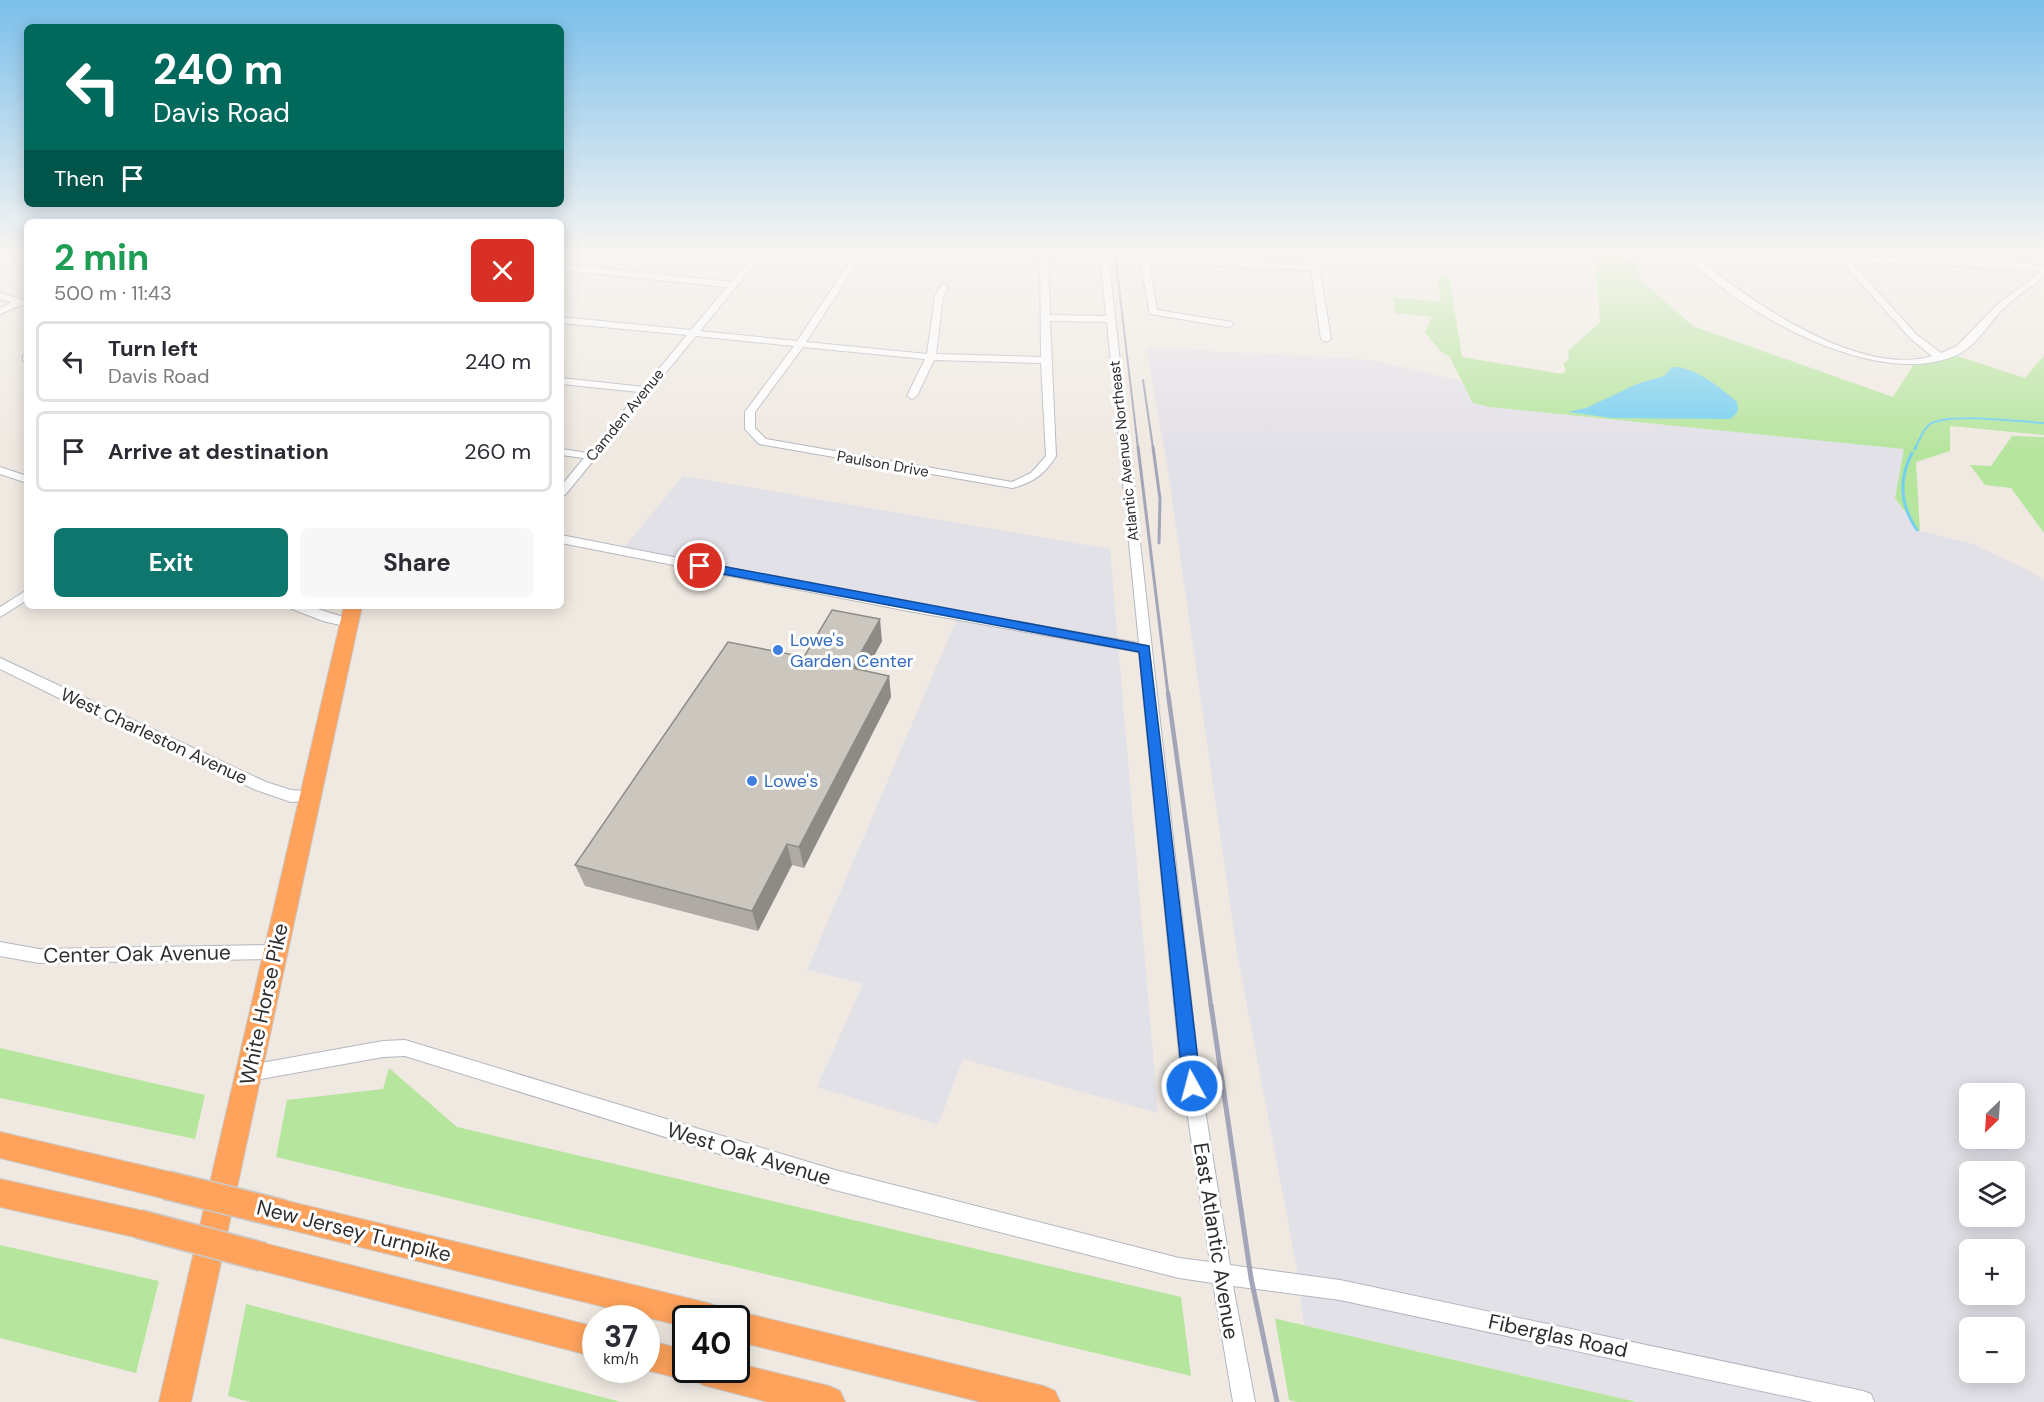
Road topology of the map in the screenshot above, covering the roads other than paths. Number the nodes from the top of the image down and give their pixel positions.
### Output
1 (703, 319) edge
2 (817, 319) edge
3 (936, 319) edge
4 (1046, 319) edge
5 (1110, 319) edge
6 (1200, 319) edge
7 (1323, 319) edge
8 (1773, 319) edge
9 (1898, 319) edge
10 (1988, 319) edge
11 (564, 320) edge
12 (1229, 324) dead end
13 (691, 334) junction
14 (1326, 339) dead end
15 (800, 345) junction
16 (931, 357) junction
17 (1941, 358) junction
18 (1046, 360) junction
19 (564, 381) edge
20 (645, 390) junction
21 (912, 396) dead end
22 (564, 452) edge
23 (591, 456) junction
24 (0, 470) edge
25 (24, 479) edge
26 (564, 489) edge
27 (564, 539) edge
28 (24, 596) edge
29 (304, 609) edge
30 (0, 614) edge
31 (351, 614) edge
32 (1145, 649) junction
33 (0, 663) edge
34 (312, 796) junction
35 (0, 949) edge
36 (275, 952) junction
37 (250, 1073) junction
38 (0, 1145) edge
39 (0, 1193) edge
40 (1222, 1274) junction
41 (1251, 1278) joint
42 (672, 1309) edge
43 (750, 1329) edge
44 (582, 1338) edge
45 (750, 1382) edge
46 (175, 1402) edge
47 (829, 1402) edge
48 (1044, 1402) edge
49 (1244, 1402) edge
50 (1863, 1402) edge

1 - 13 street, Camden Avenue
2 - 15 street
3 - 16 street
4 - 18 street
5 - 32 street, Atlantic Avenue Northeast
6 - 12 street
7 - 14 street
8 - 17 street
9 - 17 street
10 - 17 street
11 - 13 street
13 - 15 street
13 - 20 street, Camden Avenue
15 - 16 street
15 - 18 street, Paulson Drive
16 - 18 street
16 - 21 street
19 - 20 street
20 - 23 street, Camden Avenue
22 - 23 street
23 - 26 street, Camden Avenue
24 - 25 street
27 - 32 street
28 - 30 street
29 - 31 street
31 - 34 highway, White Horse Pike
32 - 40 street, East Atlantic Avenue
33 - 34 street, West Charleston Avenue
34 - 36 highway, White Horse Pike
35 - 36 street, Center Oak Avenue
36 - 37 highway, White Horse Pike
37 - 40 street, West Oak Avenue
37 - 46 highway, White Horse Pike
38 - 42 highway, New Jersey Turnpike, bridge
39 - 44 highway, bridge
40 - 41 street, West Oak Avenue
40 - 49 street, East Atlantic Avenue
41 - 50 street, Fiberglas Road
43 - 48 highway
45 - 47 highway

